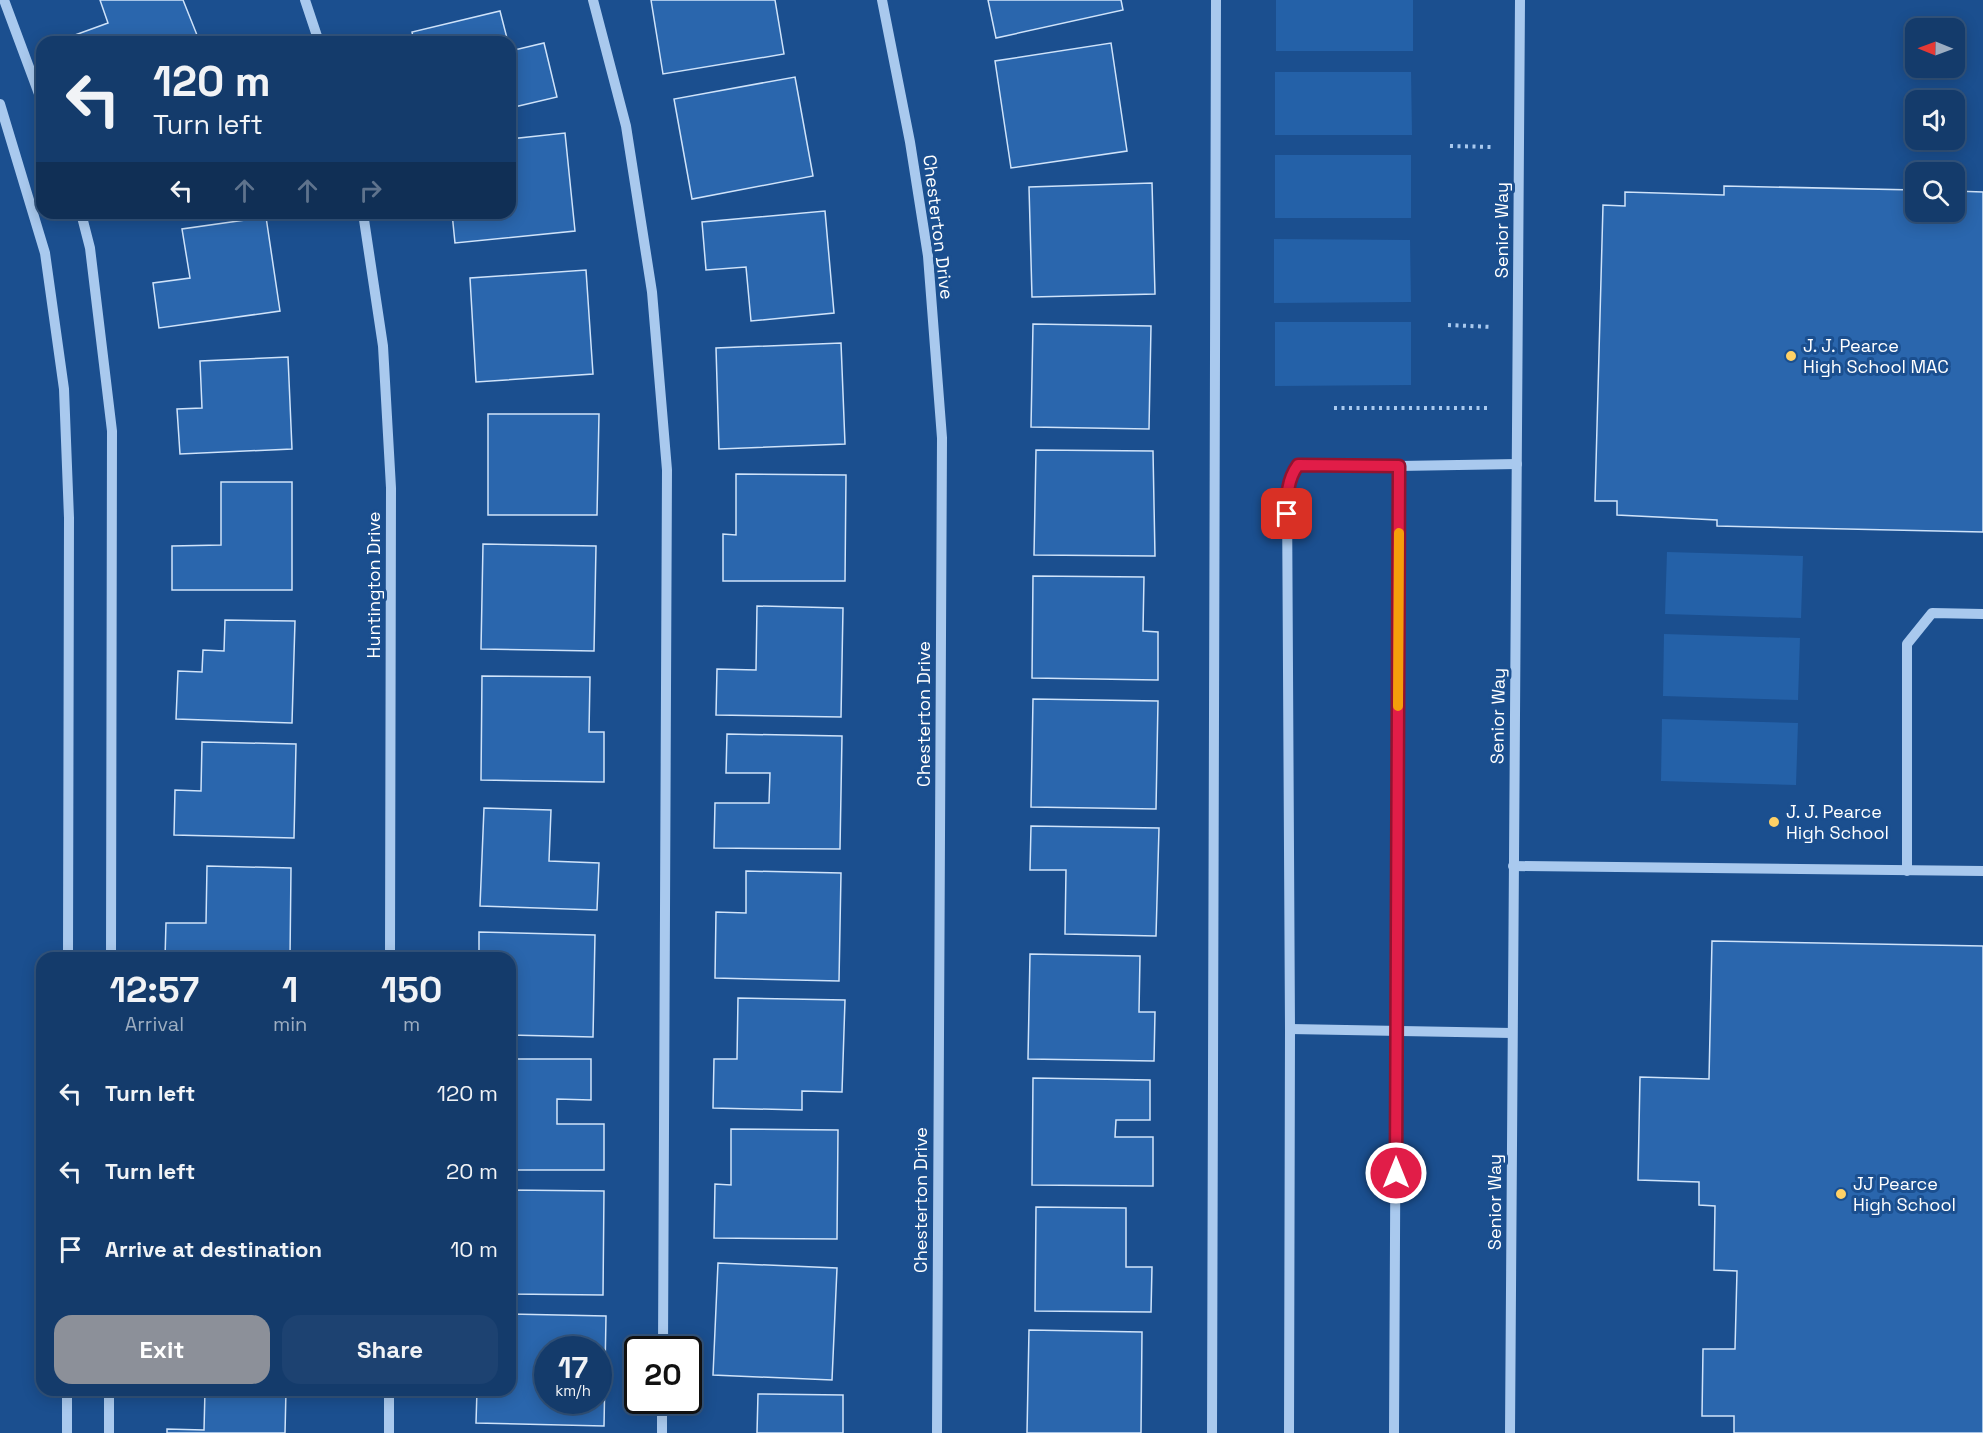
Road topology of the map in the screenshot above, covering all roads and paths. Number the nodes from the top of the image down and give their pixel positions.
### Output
1 (4, 0) edge
2 (305, 0) edge
3 (593, 0) edge
4 (882, 0) edge
5 (1216, 0) edge
6 (1520, 0) edge
7 (317, 36) edge
8 (36, 86) edge
9 (0, 104) edge
10 (1449, 146) dead end
11 (1492, 147) dead end
12 (83, 219) edge
13 (364, 219) edge
14 (1448, 325) dead end
15 (1492, 327) dead end
16 (1334, 408) dead end
17 (1491, 408) dead end
18 (1517, 464) junction
19 (1399, 466) junction
20 (1983, 614) edge
21 (1513, 866) junction
22 (1907, 870) junction
23 (1983, 872) edge
24 (68, 952) edge
25 (111, 952) edge
26 (390, 952) edge
27 (1290, 1029) junction
28 (1397, 1032) junction
29 (1512, 1033) junction
30 (663, 1336) edge
31 (67, 1396) edge
32 (109, 1396) edge
33 (389, 1396) edge
34 (662, 1414) edge
35 (67, 1433) edge
36 (109, 1433) edge
37 (389, 1433) edge
38 (662, 1433) edge
39 (937, 1433) edge
40 (1212, 1433) edge
41 (1289, 1433) edge
42 (1394, 1433) edge
43 (1510, 1433) edge

1 - 8 street
2 - 7 street
3 - 30 street
4 - 39 street, Chesterton Drive
5 - 40 street
6 - 18 street, Senior Way
9 - 24 street
10 - 11 path
12 - 25 street
13 - 26 street, Huntington Drive
14 - 15 path
16 - 17 path
18 - 19 street
18 - 21 street, Senior Way
19 - 27 street
19 - 28 street
20 - 22 street
21 - 22 street
21 - 29 street, Senior Way
22 - 23 street
27 - 28 street
27 - 41 street
28 - 29 street
28 - 42 street
29 - 43 street, Senior Way
31 - 35 street
32 - 36 street
33 - 37 street
34 - 38 street

